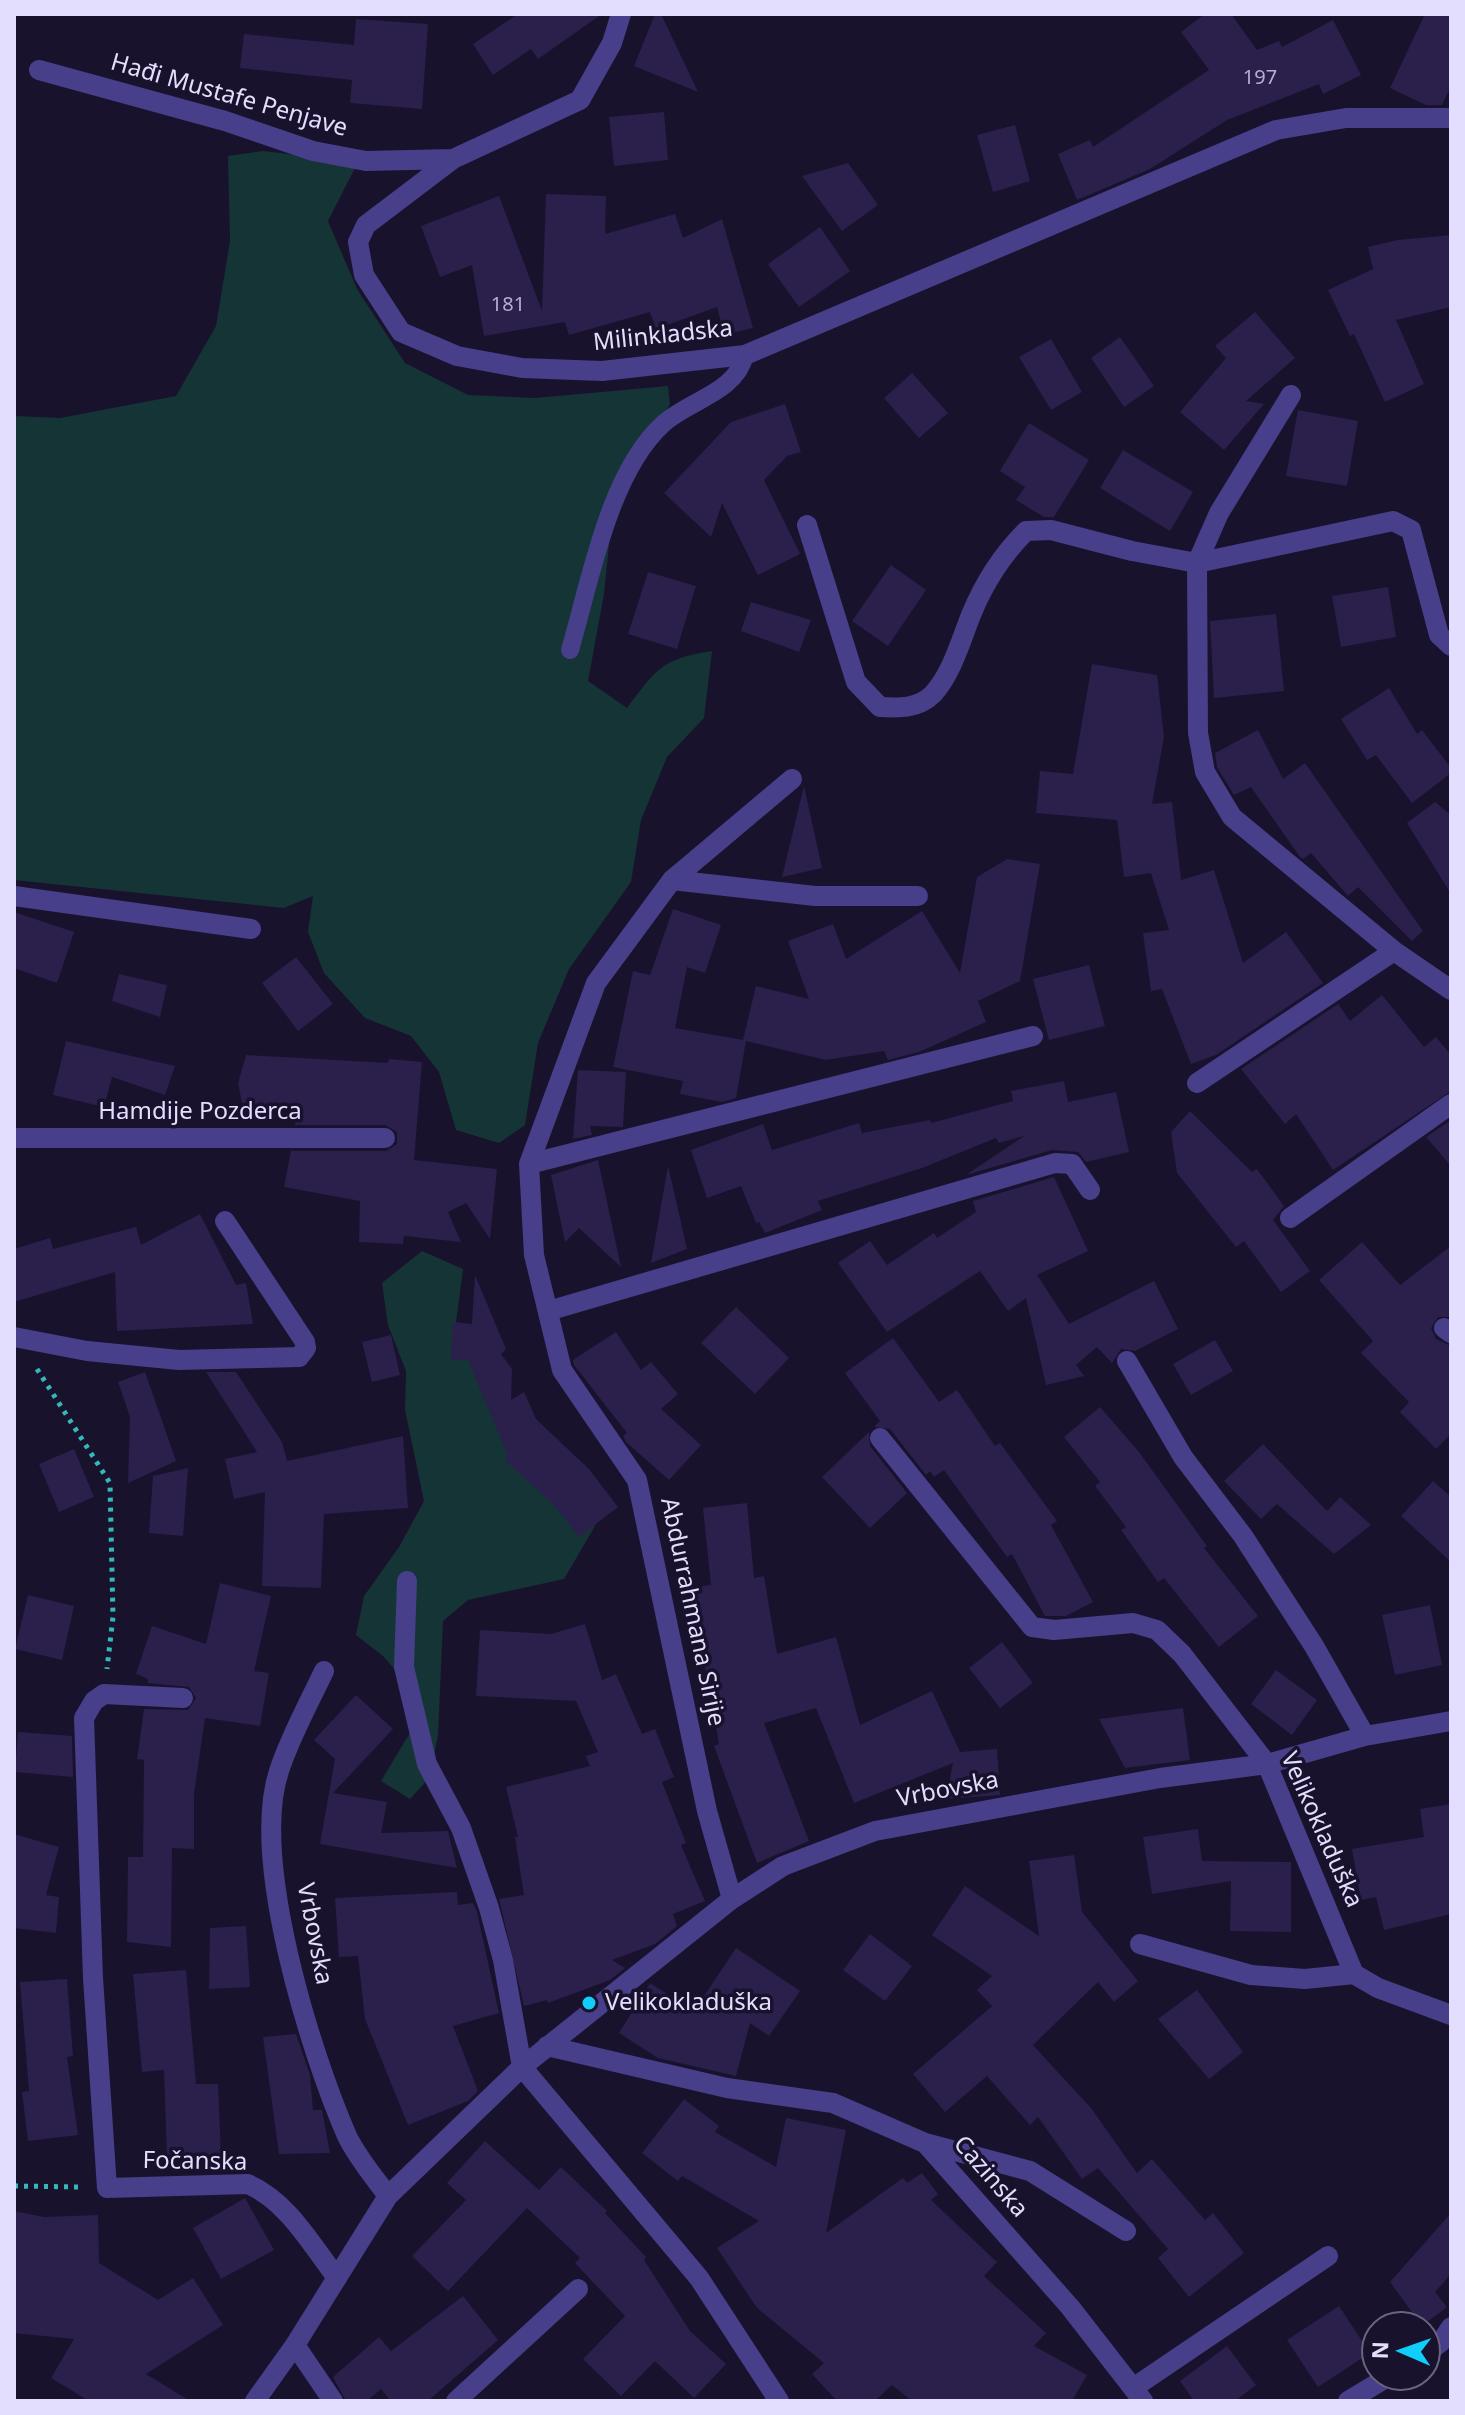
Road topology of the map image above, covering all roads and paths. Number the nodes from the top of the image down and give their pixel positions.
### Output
1 (621, 14) edge
2 (39, 70) dead end
3 (1451, 118) edge
4 (453, 159) junction
5 (745, 355) junction
6 (1291, 395) dead end
7 (807, 525) dead end
8 (1197, 563) junction
9 (1451, 646) edge
10 (570, 650) dead end
11 (792, 779) dead end
12 (672, 880) junction
13 (14, 896) edge
14 (918, 896) dead end
15 (251, 929) dead end
16 (1394, 951) junction
17 (1451, 990) edge
18 (1033, 1036) dead end
19 (1197, 1083) dead end
20 (1451, 1104) edge
21 (14, 1138) edge
22 (385, 1138) dead end
23 (529, 1164) junction
24 (1090, 1190) dead end
25 (1290, 1218) dead end
26 (225, 1221) dead end
27 (548, 1311) junction
28 (15, 1335) edge
29 (1127, 1361) dead end
30 (880, 1438) dead end
31 (407, 1581) dead end
32 (324, 1671) dead end
33 (104, 1694) junction
34 (183, 1698) dead end
35 (1451, 1721) edge
36 (1365, 1736) junction
37 (1267, 1764) junction
38 (732, 1899) junction
39 (1140, 1944) dead end
40 (1354, 1974) junction
41 (1451, 2015) edge
42 (547, 2046) junction
43 (522, 2067) junction
44 (925, 2143) junction
45 (14, 2186) edge
46 (107, 2188) junction
47 (388, 2196) junction
48 (1126, 2231) dead end
49 (1328, 2256) dead end
50 (337, 2278) junction
51 (578, 2289) dead end
52 (295, 2345) junction
53 (1138, 2395) edge
54 (255, 2401) edge
55 (333, 2401) edge
56 (456, 2401) edge
57 (779, 2401) edge

1 - 4 street, Milinkladska
2 - 4 street, Hađi Mustafe Penjave
3 - 5 street, Milinkladska
4 - 5 street, Milinkladska
5 - 10 lane
6 - 8 street
7 - 8 street
8 - 9 street
8 - 16 street
11 - 12 street, Abdurrahmana Sirije
12 - 14 street
12 - 23 street, Abdurrahmana Sirije
13 - 15 street
16 - 17 street
16 - 19 street
18 - 23 street
20 - 25 street
21 - 22 street, Hamdije Pozderca
23 - 27 street, Abdurrahmana Sirije
24 - 27 street
26 - 28 street
27 - 38 street, Abdurrahmana Sirije
28 - 33 path
29 - 36 street
30 - 37 street, Velikokladuška
31 - 43 street
32 - 47 street, Vrbovska
33 - 34 street
33 - 46 street
35 - 36 street, Vrbovska
36 - 37 street, Vrbovska
37 - 38 street, Vrbovska
37 - 40 street, Velikokladuška
38 - 42 street, Vrbovska
39 - 40 street
40 - 41 street
42 - 43 street, Vrbovska
42 - 44 street, Cazinska
43 - 47 street, Vrbovska
43 - 57 street
44 - 48 street
44 - 53 street, Cazinska
45 - 46 path
46 - 50 street, Fočanska
47 - 50 street, Vrbovska
49 - 53 street
50 - 52 street, Vrbovska
51 - 56 street
52 - 54 street, Vrbovska
52 - 55 street

